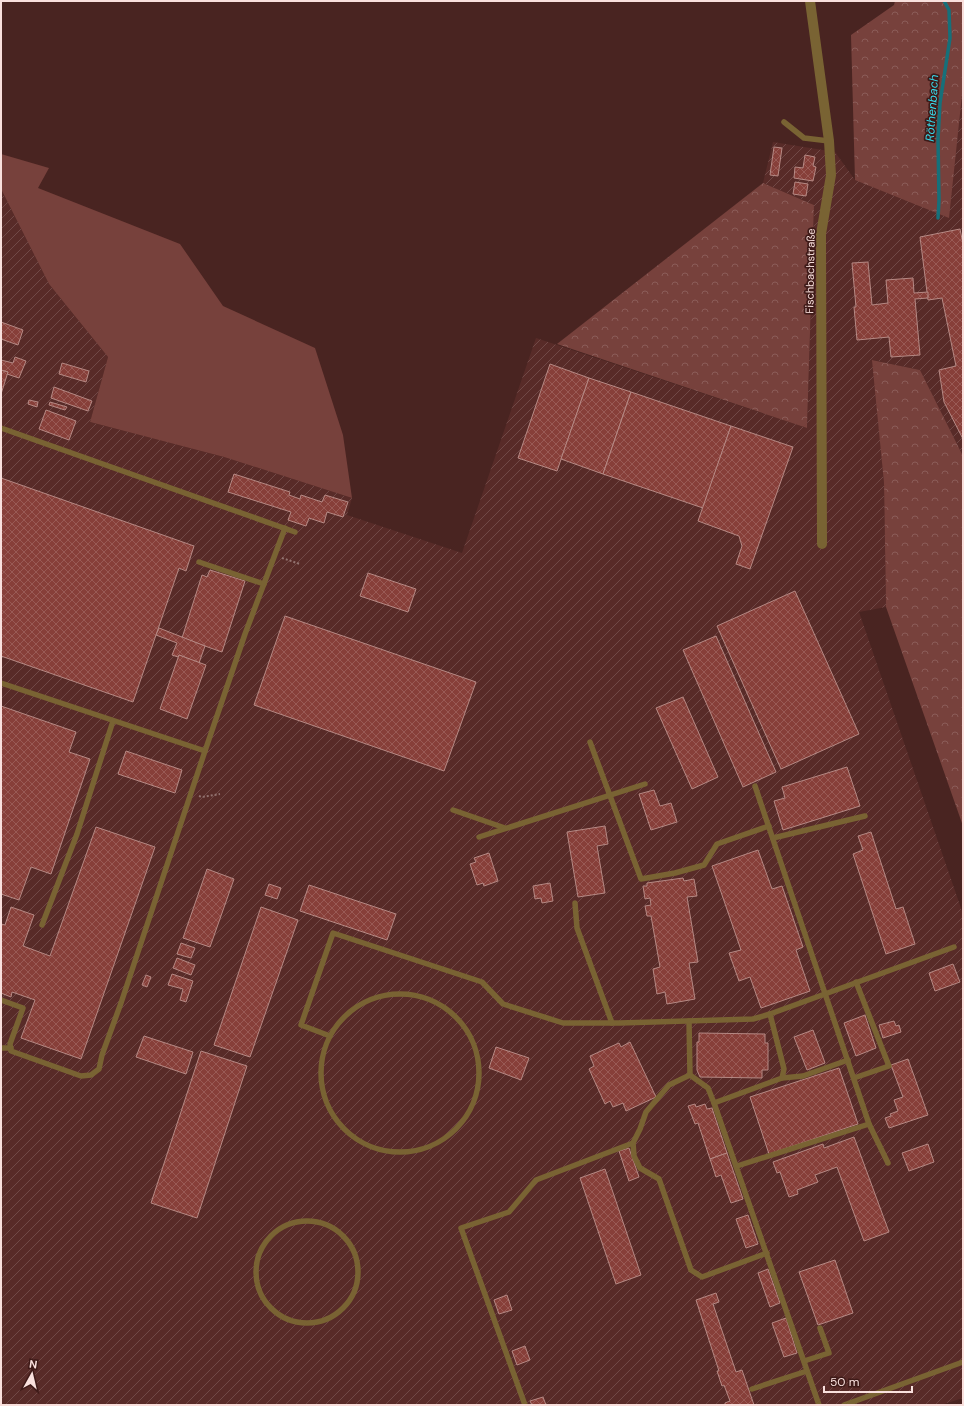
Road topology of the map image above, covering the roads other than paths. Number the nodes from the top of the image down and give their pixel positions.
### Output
1 (810, 1) edge
2 (784, 122) dead end
3 (829, 141) junction
4 (1, 428) edge
5 (285, 528) junction
6 (295, 532) dead end
7 (822, 544) dead end
8 (199, 562) dead end
9 (264, 584) junction
10 (1, 683) edge
11 (113, 721) junction
12 (590, 742) dead end
13 (204, 751) junction
14 (645, 784) dead end
15 (755, 786) dead end
16 (610, 796) junction
17 (453, 810) dead end
18 (865, 816) dead end
19 (769, 826) junction
20 (505, 828) junction
21 (479, 837) dead end
22 (773, 838) junction
23 (575, 903) dead end
24 (42, 925) dead end
25 (954, 947) dead end
26 (856, 982) junction
27 (826, 994) junction
28 (1, 1000) edge
29 (770, 1014) junction
30 (689, 1021) junction
31 (612, 1023) junction
32 (330, 1036) junction
33 (1, 1048) edge
34 (11, 1048) junction
35 (848, 1060) junction
36 (690, 1075) junction
37 (782, 1078) junction
38 (854, 1078) junction
39 (714, 1103) junction
40 (870, 1124) junction
41 (633, 1144) junction
42 (888, 1163) dead end
43 (737, 1166) junction
44 (767, 1253) junction
45 (290, 1320) joint
46 (820, 1328) dead end
47 (804, 1361) junction
48 (963, 1362) edge
49 (807, 1370) junction
50 (752, 1389) dead end
51 (525, 1405) edge
52 (819, 1405) edge
53 (844, 1405) edge

1 - 3 street, Fischbachstraße
2 - 3 lane
3 - 7 street, Fischbachstraße
4 - 5 lane
5 - 6 lane
5 - 9 lane
8 - 9 lane
9 - 13 lane
10 - 11 lane
11 - 13 lane
11 - 24 lane
12 - 16 lane
13 - 34 lane
14 - 16 lane
15 - 19 lane
16 - 19 lane
16 - 20 lane
17 - 20 lane
18 - 22 lane
19 - 22 lane
20 - 21 lane
22 - 27 lane
23 - 31 lane
25 - 26 lane
26 - 27 lane
26 - 38 lane
27 - 29 lane
27 - 35 lane
28 - 34 lane
29 - 30 lane
29 - 37 lane
30 - 31 lane
30 - 36 lane
31 - 32 lane
32 - 32 lane
33 - 34 lane
35 - 37 lane
35 - 38 lane
36 - 39 lane
36 - 41 lane
37 - 39 lane
38 - 40 lane
39 - 43 lane
40 - 42 lane
40 - 43 lane
41 - 44 lane
41 - 51 lane
43 - 44 lane
44 - 47 lane
45 - 45 lane
46 - 47 lane
47 - 49 lane
48 - 53 lane
49 - 50 lane
49 - 52 lane

